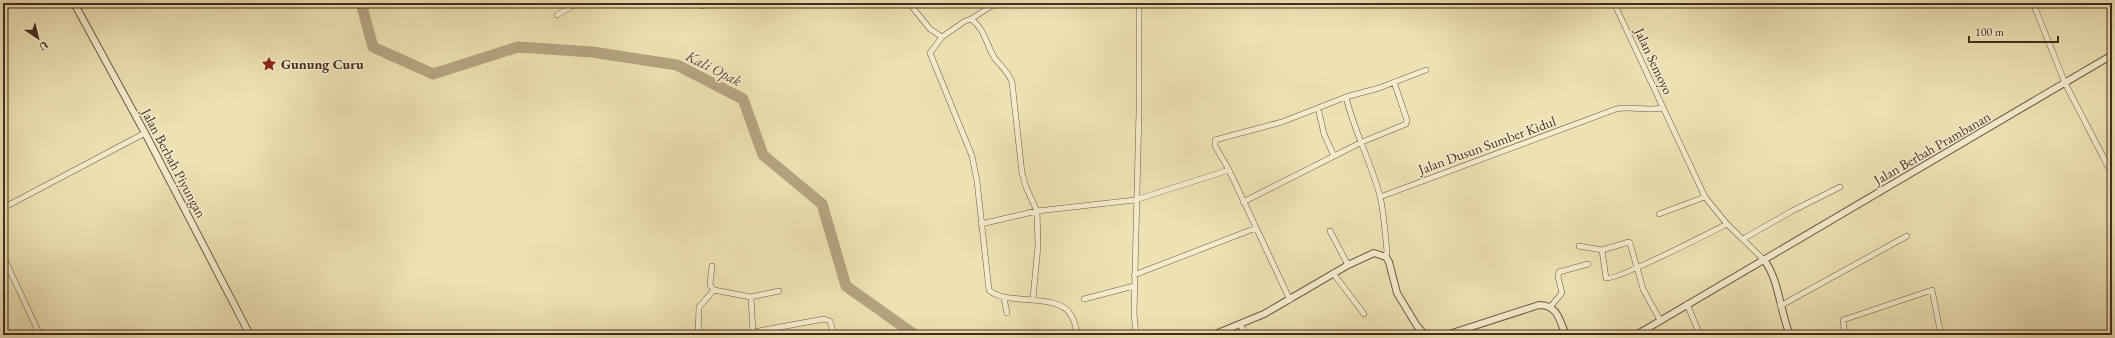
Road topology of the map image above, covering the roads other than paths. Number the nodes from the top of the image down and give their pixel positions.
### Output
1 (74, 3) edge
2 (578, 3) edge
3 (710, 3) edge
4 (909, 3) edge
5 (996, 3) edge
6 (1139, 3) edge
7 (1614, 3) edge
8 (2033, 3) edge
9 (702, 6) dead end
10 (557, 15) dead end
11 (971, 19) junction
12 (942, 37) junction
13 (2112, 55) edge
14 (1426, 70) dead end
15 (1394, 82) junction
16 (2065, 83) junction
17 (1346, 97) junction
18 (1318, 108) junction
19 (1662, 108) junction
20 (145, 133) junction
21 (1362, 142) junction
22 (1334, 156) junction
23 (1229, 170) junction
24 (2112, 174) edge
25 (1840, 187) dead end
26 (1380, 197) junction
27 (1705, 197) junction
28 (1135, 200) junction
29 (1243, 202) junction
30 (3, 208) edge
31 (1037, 211) junction
32 (1658, 214) dead end
33 (981, 224) junction
34 (1728, 224) junction
35 (1256, 228) junction
36 (1330, 231) dead end
37 (1907, 236) dead end
38 (1743, 239) junction
39 (1579, 246) dead end
40 (1602, 250) junction
41 (3, 256) edge
42 (1386, 257) junction
43 (1764, 260) junction
44 (1588, 264) dead end
45 (1348, 265) junction
46 (712, 266) dead end
47 (1637, 267) junction
48 (1333, 273) junction
49 (1134, 275) junction
50 (1134, 286) junction
51 (714, 290) junction
52 (779, 291) dead end
53 (751, 297) junction
54 (1004, 298) junction
55 (1033, 298) junction
56 (1084, 299) dead end
57 (1290, 300) junction
58 (1687, 304) junction
59 (1551, 306) junction
60 (1780, 306) junction
61 (1007, 313) dead end
62 (1364, 314) dead end
63 (1660, 320) junction
64 (1240, 325) junction
65 (753, 333) edge
66 (1789, 333) edge
67 (40, 335) edge
68 (250, 335) edge
69 (698, 335) edge
70 (834, 335) edge
71 (1078, 335) edge
72 (1136, 335) edge
73 (1213, 335) edge
74 (1247, 335) edge
75 (1425, 335) edge
76 (1446, 335) edge
77 (1566, 335) edge
78 (1636, 335) edge
79 (1700, 335) edge
80 (1779, 335) edge
81 (1845, 335) edge
82 (1942, 335) edge

1 - 20 street, Jalan Berbah Piyungan
2 - 10 street
3 - 9 street
4 - 12 street
5 - 11 street
6 - 28 street
7 - 19 street, Jalan Semoyo
8 - 16 street
11 - 12 street
11 - 31 street
12 - 33 street
13 - 16 street, Jalan Berbah Prambanan
14 - 15 street
15 - 17 street
15 - 21 street
16 - 24 street
16 - 43 street, Jalan Berbah Prambanan
17 - 18 street
17 - 21 street
18 - 22 street
18 - 23 street
19 - 26 street, Jalan Dusun Sumber Kidul
19 - 27 street, Jalan Semoyo
20 - 30 street
20 - 68 street, Jalan Berbah Piyungan
21 - 22 street
21 - 26 street
22 - 29 street
23 - 28 street
23 - 29 street
25 - 38 street
26 - 42 street
27 - 32 street
27 - 34 street, Jalan Semoyo
28 - 31 street
28 - 49 street
29 - 35 street
31 - 33 street
31 - 55 street
33 - 54 street
34 - 38 street, Jalan Semoyo
34 - 47 street
35 - 49 street
35 - 57 street
36 - 45 street
37 - 60 street
38 - 43 street, Jalan Semoyo
39 - 40 street
40 - 47 street
40 - 47 street
41 - 67 street
42 - 45 street
42 - 75 street
43 - 58 street, Jalan Berbah Prambanan
43 - 60 street
44 - 59 street
45 - 48 street
46 - 51 street
47 - 63 street
48 - 57 street
48 - 62 street
49 - 50 street
50 - 56 street
50 - 72 street
51 - 53 street
51 - 69 street
52 - 53 street
53 - 65 street
54 - 55 street
54 - 61 street
55 - 71 street
57 - 64 street
58 - 63 street, Jalan Berbah Prambanan
58 - 79 street
59 - 76 street
59 - 77 street
60 - 66 street
63 - 78 street, Jalan Berbah Prambanan
64 - 73 street
64 - 74 street
65 - 70 street
66 - 80 street
81 - 82 street

